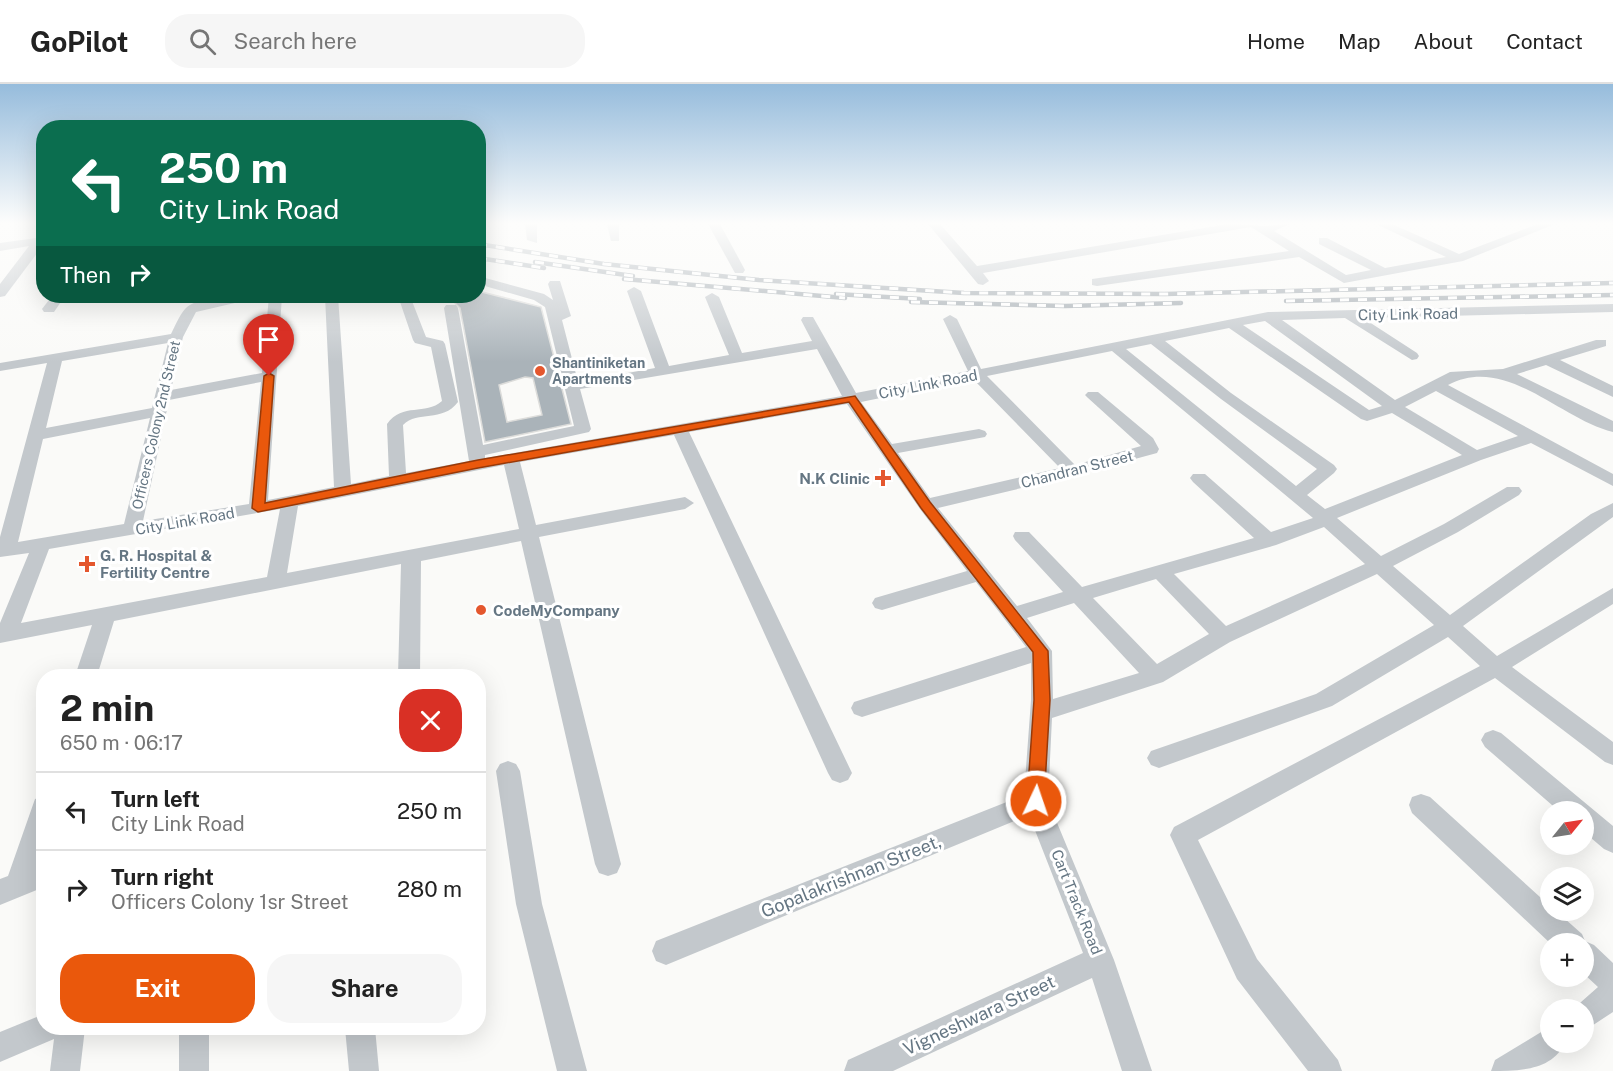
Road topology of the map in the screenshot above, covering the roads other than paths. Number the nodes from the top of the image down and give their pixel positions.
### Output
1 (17, 270) edge
2 (976, 270) edge
3 (1008, 270) edge
4 (1181, 270) edge
5 (1329, 270) edge
6 (1380, 270) edge
7 (1400, 270) edge
8 (1386, 273) junction
9 (486, 282) edge
10 (1097, 282) dead end
11 (555, 284) dead end
12 (1, 291) edge
13 (634, 291) dead end
14 (712, 297) dead end
15 (54, 303) edge
16 (206, 303) edge
17 (275, 303) edge
18 (331, 303) edge
19 (407, 303) edge
20 (451, 308) dead end
21 (1613, 308) edge
22 (50, 309) dead end
23 (1349, 315) junction
24 (1269, 316) junction
25 (950, 319) dead end
26 (808, 320) dead end
27 (1229, 322) junction
28 (176, 337) junction
29 (1155, 340) junction
30 (1601, 343) dead end
31 (820, 344) junction
32 (1115, 347) junction
33 (1412, 356) dead end
34 (56, 357) junction
35 (737, 358) junction
36 (1545, 359) junction
37 (0, 366) edge
38 (663, 371) junction
39 (1503, 373) junction
40 (977, 375) junction
41 (269, 376) junction
42 (1435, 384) junction
43 (583, 385) junction
44 (1612, 392) edge
45 (1093, 395) dead end
46 (851, 399) junction
47 (161, 404) junction
48 (1396, 406) junction
49 (1572, 407) junction
50 (1613, 427) edge
51 (679, 428) junction
52 (979, 434) dead end
53 (36, 435) junction
54 (1532, 437) junction
55 (598, 443) junction
56 (888, 450) junction
57 (1475, 456) junction
58 (477, 458) junction
59 (511, 459) junction
60 (1072, 471) junction
61 (1199, 478) dead end
62 (398, 480) junction
63 (1613, 481) edge
64 (1513, 490) dead end
65 (343, 491) junction
66 (1296, 495) junction
67 (290, 502) junction
68 (685, 503) dead end
69 (926, 505) junction
70 (258, 508) junction
71 (1613, 509) edge
72 (1325, 519) junction
73 (132, 530) junction
74 (530, 534) junction
75 (1022, 536) dead end
76 (1269, 541) junction
77 (41, 546) junction
78 (3, 551) edge
79 (411, 558) junction
80 (1379, 566) junction
81 (1161, 573) junction
82 (980, 574) junction
83 (276, 581) junction
84 (1077, 594) junction
85 (1613, 595) edge
86 (882, 603) dead end
87 (1012, 615) junction
88 (105, 616) junction
89 (1449, 626) junction
90 (3, 635) edge
91 (1222, 636) junction
92 (1041, 651) junction
93 (1496, 667) junction
94 (88, 669) edge
95 (409, 669) edge
96 (1155, 676) junction
97 (862, 708) dead end
98 (1041, 712) junction
99 (1493, 740) dead end
100 (1613, 755) edge
101 (1159, 758) dead end
102 (508, 771) dead end
103 (840, 773) dead end
104 (1036, 801) junction
105 (1565, 801) edge
106 (1422, 805) dead end
107 (1594, 825) edge
108 (36, 826) edge
109 (1613, 841) edge
110 (608, 864) dead end
111 (36, 877) edge
112 (9, 888) edge
113 (1560, 933) edge
114 (666, 951) dead end
115 (1100, 960) junction
116 (1594, 964) edge
117 (1613, 982) edge
118 (1613, 994) edge
119 (1594, 1008) edge
120 (36, 1032) edge
121 (69, 1035) edge
122 (194, 1035) edge
123 (361, 1035) edge
124 (0, 1047) edge
125 (1540, 1049) edge
126 (1516, 1066) edge
127 (65, 1071) edge
128 (194, 1071) edge
129 (364, 1071) edge
130 (572, 1071) edge
131 (859, 1071) edge
132 (1137, 1071) edge
133 (1327, 1071) edge

1 - 12 street
2 - 3 street
4 - 10 street
5 - 8 street
6 - 8 street
7 - 8 street
9 - 58 street
11 - 43 street
13 - 38 street
14 - 35 street
15 - 22 street
16 - 28 street, Officers Colony 2nd Street
17 - 41 street
18 - 65 street
19 - 62 street
20 - 58 street
21 - 23 street, City Link Road
23 - 24 street, City Link Road
23 - 33 street
24 - 27 street, City Link Road
24 - 48 street
25 - 40 street
26 - 31 street
27 - 29 street, City Link Road
27 - 48 street
28 - 34 street
28 - 47 street, Officers Colony 2nd Street
29 - 32 street, City Link Road
29 - 66 street
30 - 36 street
31 - 35 street
31 - 46 street
32 - 40 street, City Link Road
32 - 66 street
34 - 37 street
34 - 53 street
35 - 38 street
36 - 39 street
36 - 44 street
38 - 43 street
39 - 42 street
39 - 49 street
40 - 46 street, City Link Road
40 - 60 street
41 - 47 street
41 - 70 street
42 - 48 street
42 - 54 street
43 - 55 street
44 - 49 street
45 - 60 street, Chandran Street
46 - 51 street, City Link Road
46 - 56 street
47 - 53 street
47 - 73 street, Officers Colony 2nd Street
48 - 57 street
49 - 50 street
51 - 55 street, City Link Road
51 - 103 street
52 - 56 street
53 - 78 street
54 - 57 street
54 - 63 street
55 - 59 street, City Link Road
56 - 69 street
57 - 72 street
58 - 59 street, City Link Road
58 - 62 street, City Link Road
59 - 74 street
60 - 69 street, Chandran Street
61 - 76 street
62 - 65 street, City Link Road
64 - 80 street
65 - 67 street, City Link Road
66 - 72 street
67 - 70 street, City Link Road
67 - 83 street
68 - 74 street
69 - 82 street
70 - 73 street, City Link Road
71 - 89 street
72 - 76 street
72 - 80 street
73 - 77 street, City Link Road
74 - 79 street
74 - 110 street
75 - 84 street
76 - 81 street
77 - 78 street, City Link Road
77 - 90 street
79 - 83 street
79 - 95 street
80 - 89 street
80 - 91 street
81 - 84 street
81 - 91 street
82 - 86 street
82 - 87 street
83 - 88 street
84 - 87 street
84 - 96 street
85 - 93 street
87 - 92 street
88 - 90 street
88 - 94 street
89 - 93 street
89 - 101 street
91 - 96 street
92 - 97 street
92 - 98 street, Cart Track Road
93 - 100 street
93 - 133 street
96 - 98 street
98 - 104 street, Cart Track Road
99 - 105 street
102 - 130 street
104 - 114 street, Gopalakrishnan Street,
104 - 115 street, Cart Track Road
106 - 113 street
107 - 109 street
108 - 112 street
111 - 112 street
115 - 131 street, Vigneshwara Street
115 - 132 street, Cart Track Road
116 - 117 street
118 - 119 street
120 - 124 street
121 - 127 street
122 - 128 street
123 - 129 street
125 - 126 street

